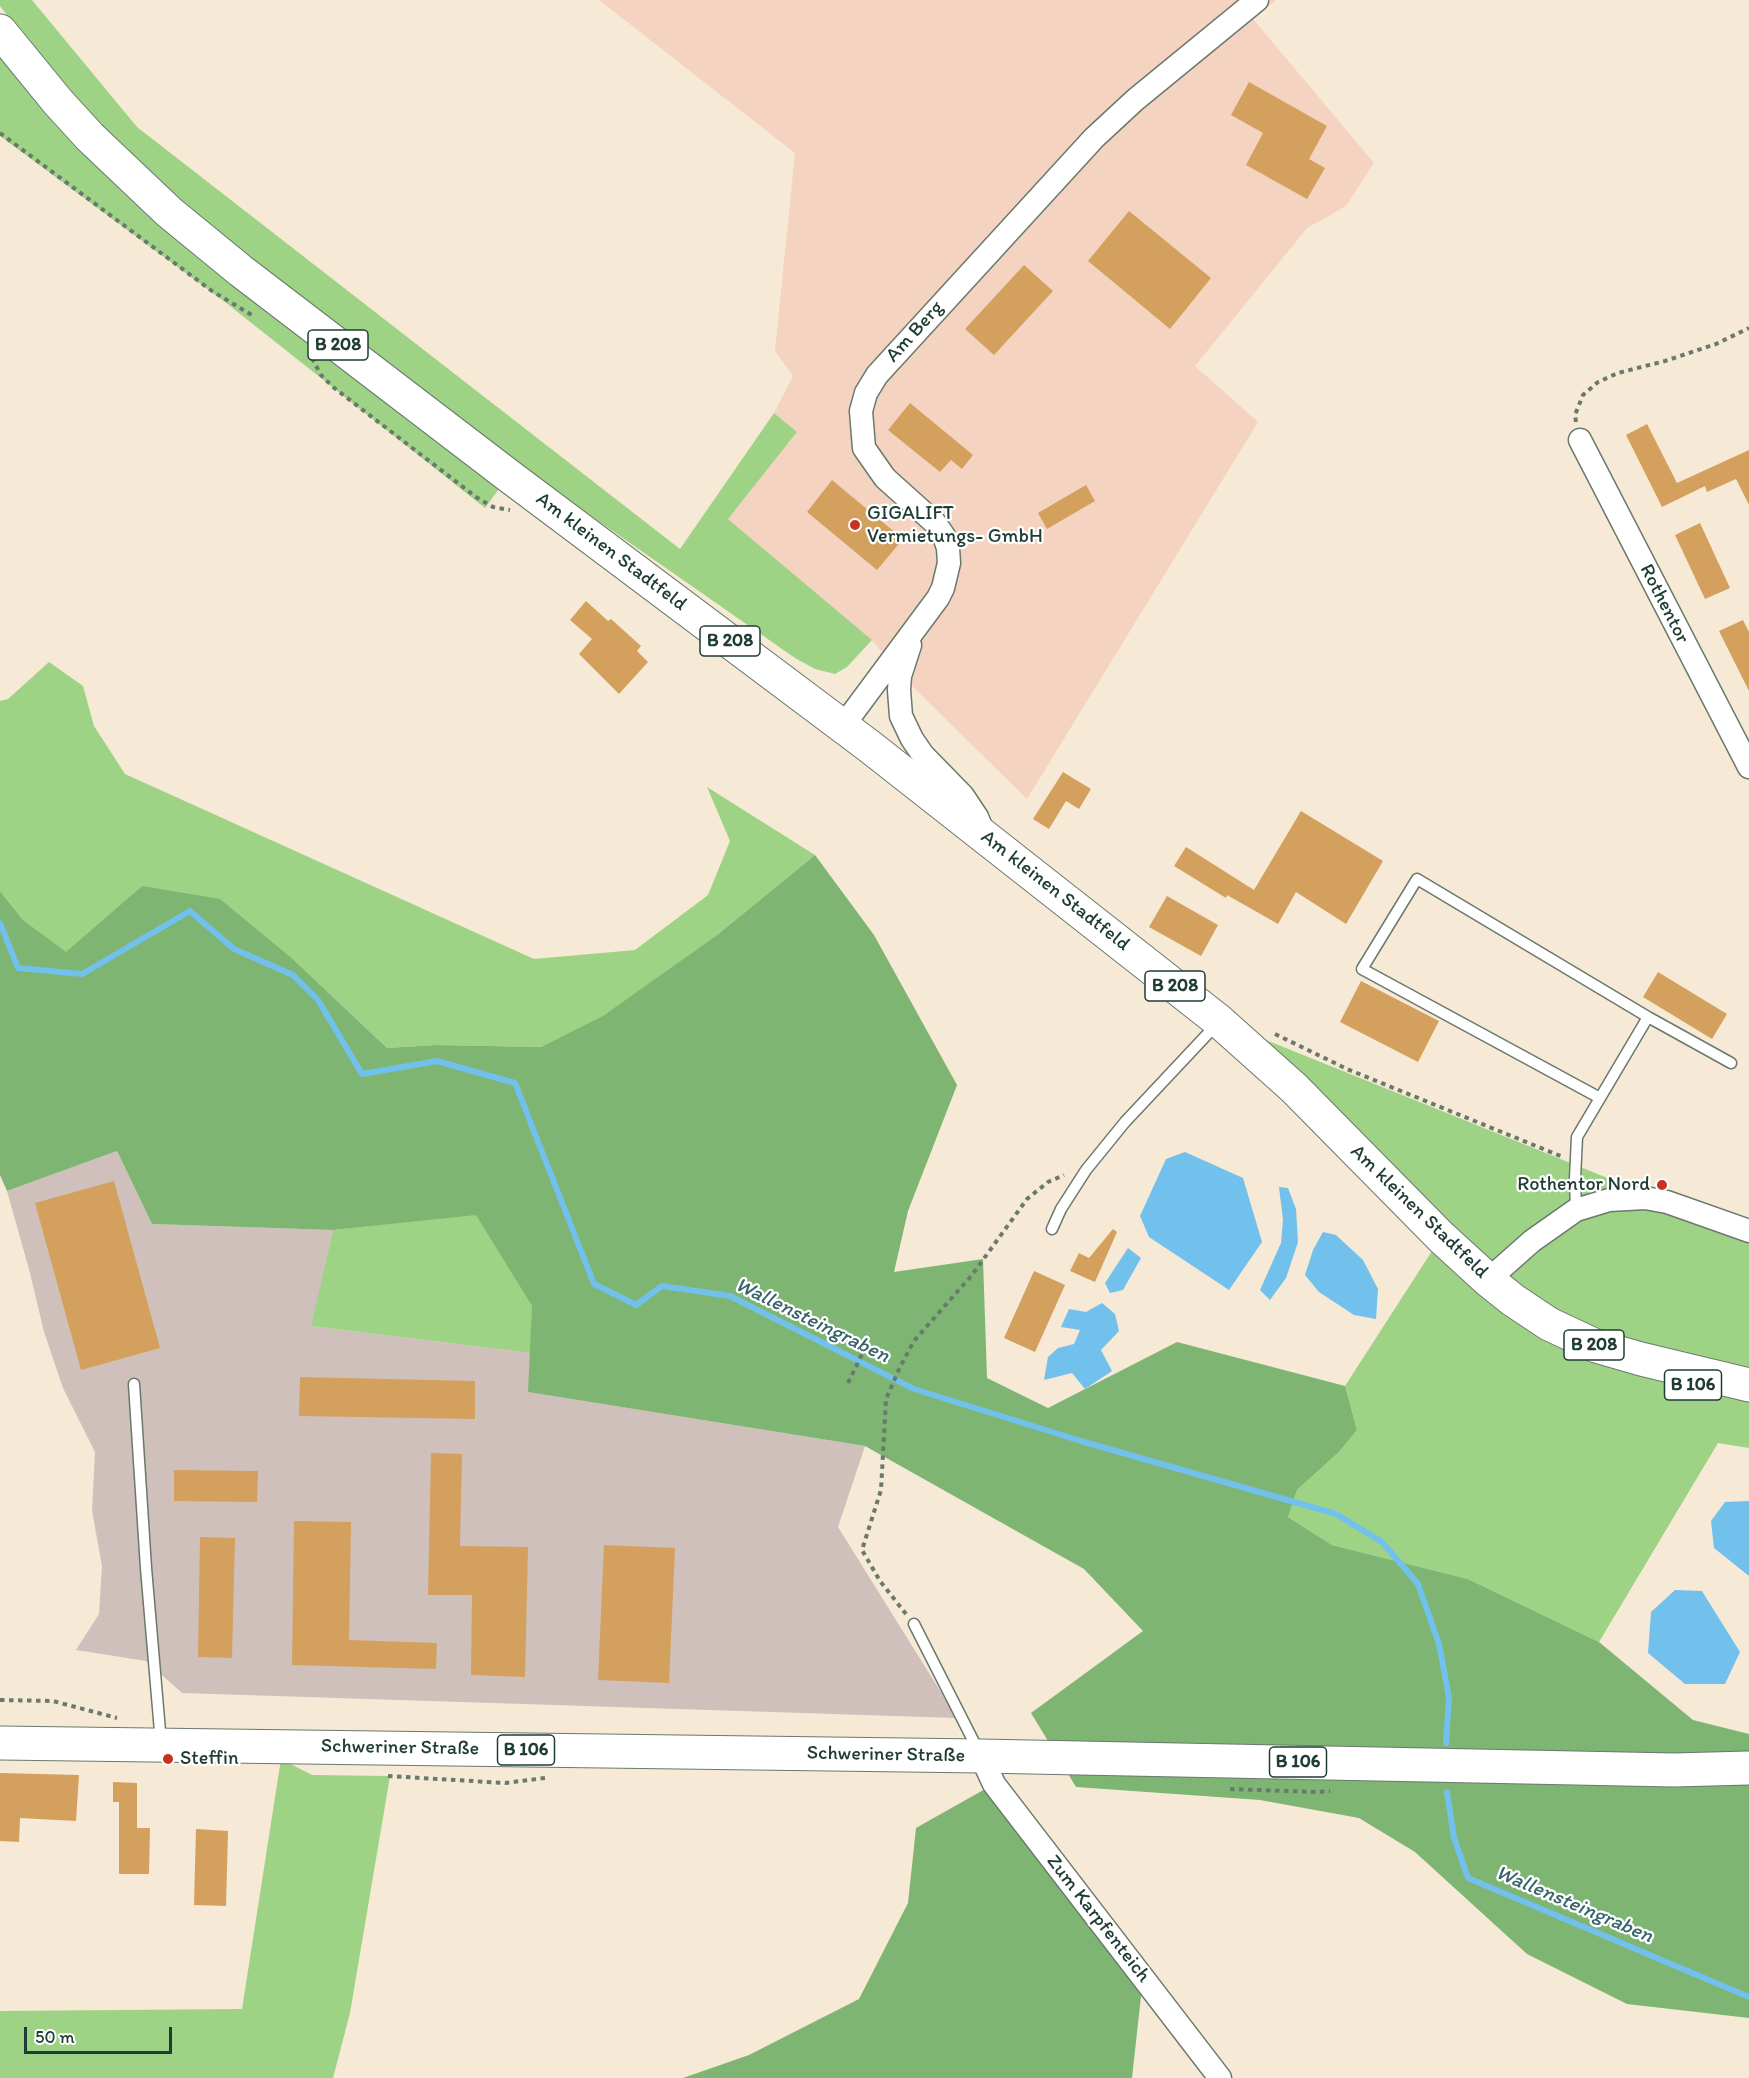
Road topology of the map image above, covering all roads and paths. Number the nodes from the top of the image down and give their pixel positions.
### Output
1 (1257, 0) edge
2 (0, 31) edge
3 (1749, 328) edge
4 (1580, 440) joint
5 (915, 630) junction
6 (843, 726) junction
7 (1749, 767) edge
8 (986, 836) junction
9 (1648, 1017) junction
10 (1219, 1021) junction
11 (1731, 1063) dead end
12 (1600, 1098) junction
13 (1086, 1170) junction
14 (1576, 1210) junction
15 (1052, 1229) dead end
16 (1749, 1231) edge
17 (1488, 1280) junction
18 (864, 1350) dead end
19 (1641, 1359) junction
20 (848, 1383) dead end
21 (134, 1384) dead end
22 (1749, 1385) edge
23 (1749, 1405) edge
24 (914, 1624) joint
25 (0, 1743) edge
26 (161, 1744) junction
27 (1749, 1749) edge
28 (981, 1756) junction
29 (1749, 1768) edge
30 (1674, 1770) junction
31 (1221, 2078) edge

1 - 5 street, Am Berg
2 - 6 main road, Am kleinen Stadtfeld / B 208
3 - 4 path
4 - 7 street, Rothentor
5 - 6 street, Am Berg
5 - 8 street
6 - 8 main road, Am kleinen Stadtfeld / B 208
8 - 10 main road, Am kleinen Stadtfeld / B 208
9 - 11 lane
9 - 12 lane
9 - 12 lane
10 - 13 lane
10 - 17 main road, Am kleinen Stadtfeld / B 208
12 - 14 lane
13 - 15 lane
13 - 24 path
14 - 16 street
14 - 17 street
17 - 19 main road, Am kleinen Stadtfeld / B 208
18 - 20 path
19 - 22 main road, B 208
19 - 23 main road, B 106
21 - 26 lane
24 - 28 lane
25 - 26 main road, Schweriner Straße / B 106
26 - 28 main road, Schweriner Straße / B 106
27 - 30 main road, B 106
28 - 30 main road, Schweriner Straße / B 106
28 - 31 street, Zum Karpfenteich
29 - 30 main road, B 106

